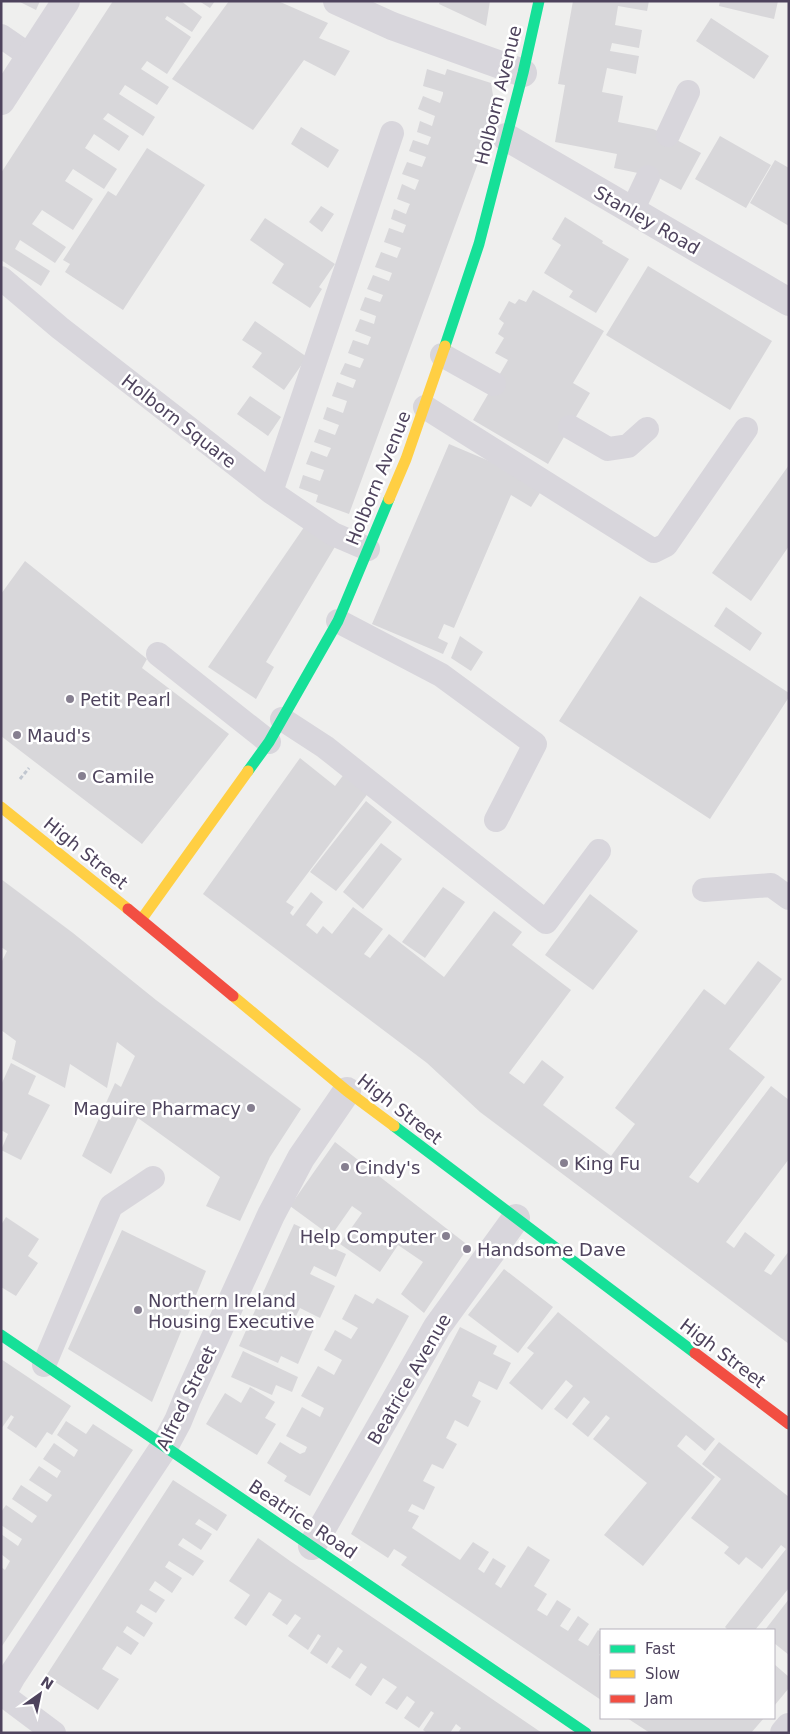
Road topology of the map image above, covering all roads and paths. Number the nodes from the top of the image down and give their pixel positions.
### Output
1 (66, 1) edge
2 (337, 1) edge
3 (539, 1) edge
4 (1, 36) edge
5 (30, 56) junction
6 (523, 73) junction
7 (688, 92) dead end
8 (1, 101) edge
9 (392, 133) dead end
10 (668, 135) dead end
11 (506, 137) junction
12 (648, 177) dead end
13 (632, 211) junction
14 (1, 278) edge
15 (789, 302) edge
16 (442, 355) junction
17 (494, 384) dead end
18 (425, 407) junction
19 (570, 427) dead end
20 (647, 429) dead end
21 (746, 429) dead end
22 (271, 492) junction
23 (368, 549) junction
24 (338, 621) junction
25 (158, 654) dead end
26 (282, 719) junction
27 (269, 742) junction
28 (1, 807) edge
29 (496, 820) dead end
30 (599, 851) dead end
31 (704, 890) dead end
32 (789, 898) edge
33 (141, 920) junction
34 (347, 1091) junction
35 (153, 1178) dead end
36 (516, 1218) junction
37 (1, 1335) edge
38 (44, 1365) junction
39 (789, 1424) edge
40 (164, 1447) junction
41 (312, 1546) junction
42 (2, 1694) edge
43 (789, 1727) edge
44 (54, 1733) edge
45 (586, 1733) edge
46 (784, 1733) edge

1 - 5 street
2 - 6 street
3 - 6 street, Holborn Avenue
4 - 5 lane
5 - 8 street
6 - 11 street, Holborn Avenue
7 - 10 lane
9 - 22 lane
11 - 13 street, Stanley Road
11 - 16 street, Holborn Avenue
12 - 13 lane
13 - 15 street, Stanley Road
14 - 22 lane, Holborn Square
16 - 17 lane
16 - 18 street, Holborn Avenue
18 - 21 lane
18 - 23 street, Holborn Avenue
19 - 20 lane
22 - 23 lane, Holborn Square
23 - 24 street, Holborn Avenue
24 - 26 street, Holborn Avenue
24 - 29 lane
25 - 27 lane
26 - 27 street, Holborn Avenue
26 - 30 lane
27 - 33 street, Holborn Avenue
28 - 33 street, High Street
31 - 32 lane
33 - 34 street, High Street
34 - 36 street, High Street
34 - 40 street, Alfred Street
35 - 38 lane
36 - 39 street, High Street
36 - 41 street, Beatrice Avenue
37 - 38 street, Beatrice Road
38 - 40 street, Beatrice Road
40 - 41 street, Beatrice Road
40 - 42 street, Alfred Street
41 - 45 street, Beatrice Road
42 - 44 lane
43 - 46 street

